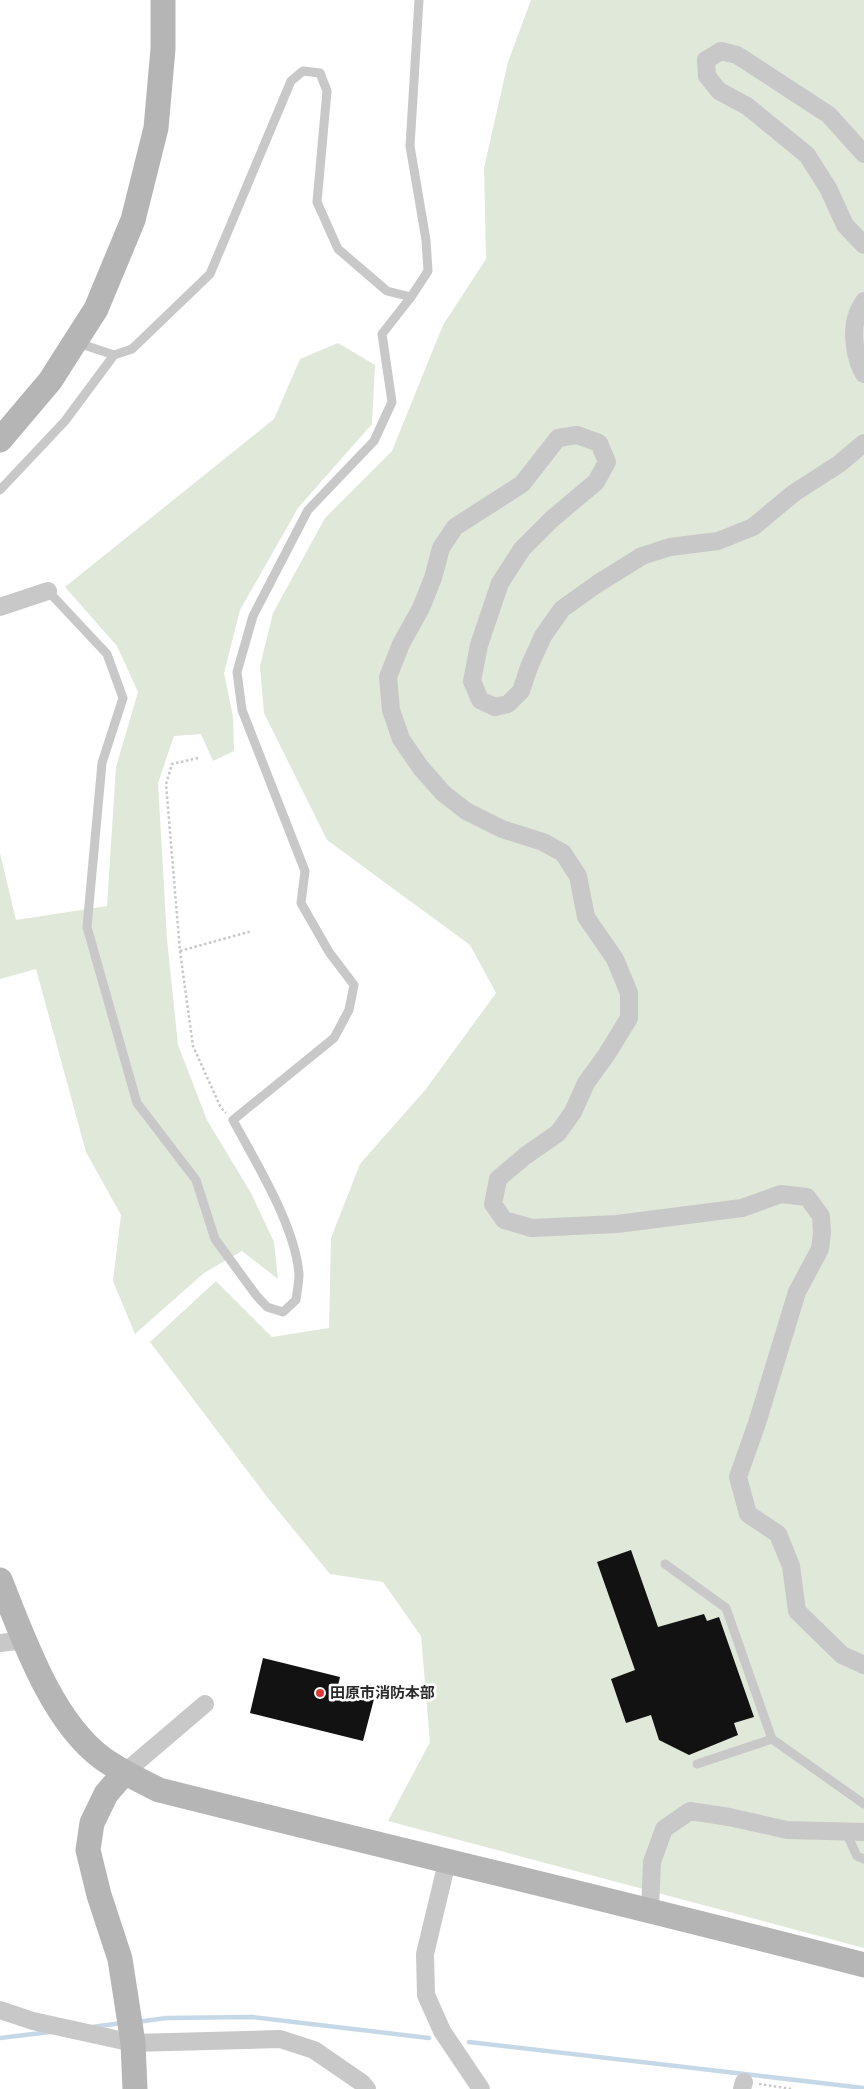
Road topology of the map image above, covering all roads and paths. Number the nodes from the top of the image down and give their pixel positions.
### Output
1 (162, 0) edge
2 (419, 0) edge
3 (864, 154) edge
4 (864, 245) edge
5 (411, 297) junction
6 (864, 301) edge
7 (75, 342) junction
8 (114, 355) junction
9 (864, 374) edge
10 (0, 440) edge
11 (864, 443) edge
12 (0, 490) edge
13 (48, 591) joint
14 (0, 607) edge
15 (198, 758) dead end
16 (252, 931) dead end
17 (180, 951) junction
18 (233, 1120) junction
19 (665, 1564) dead end
20 (0, 1580) edge
21 (12, 1641) edge
22 (864, 1665) edge
23 (205, 1704) dead end
24 (772, 1739) junction
25 (698, 1764) dead end
26 (124, 1773) junction
27 (864, 1804) edge
28 (846, 1832) junction
29 (864, 1832) edge
30 (864, 1859) edge
31 (447, 1862) junction
32 (650, 1910) junction
33 (864, 1965) edge
34 (0, 2010) edge
35 (133, 2042) junction
36 (743, 2085) edge
37 (134, 2089) edge
38 (367, 2089) edge
39 (481, 2089) edge
40 (792, 2089) edge

1 - 7 street
2 - 5 lane
3 - 4 street
5 - 8 lane
5 - 18 lane
6 - 9 street
7 - 8 lane
7 - 10 street
8 - 12 lane
11 - 22 street
13 - 14 street
13 - 18 lane
15 - 17 path
16 - 17 path
17 - 18 path
19 - 24 lane
20 - 21 street
21 - 26 street
23 - 26 street
24 - 25 lane
24 - 27 lane
26 - 31 street
26 - 35 street
28 - 29 street
28 - 30 lane
28 - 32 street
31 - 32 street
31 - 39 street
32 - 33 street
34 - 35 street
35 - 37 street
35 - 38 street
36 - 40 path

